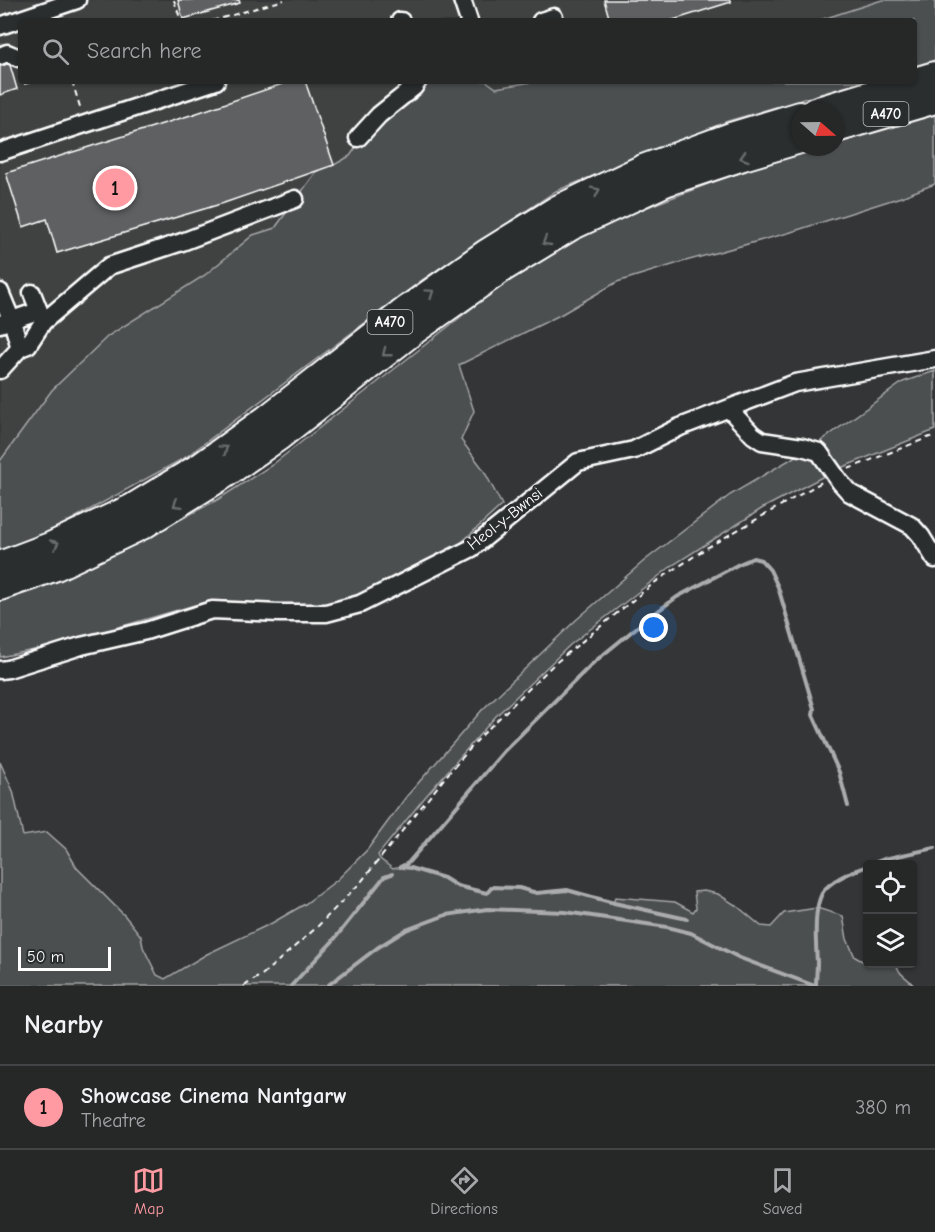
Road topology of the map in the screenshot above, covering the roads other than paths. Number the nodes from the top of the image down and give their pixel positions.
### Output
1 (77, 0) edge
2 (462, 0) edge
3 (24, 18) edge
4 (468, 18) edge
5 (18, 20) edge
6 (0, 26) edge
7 (0, 56) edge
8 (18, 58) edge
9 (935, 75) edge
10 (917, 80) edge
11 (207, 84) edge
12 (416, 84) edge
13 (905, 84) edge
14 (935, 100) edge
15 (845, 102) edge
16 (791, 118) edge
17 (845, 126) edge
18 (358, 138) dead end
19 (791, 143) edge
20 (0, 152) edge
21 (295, 199) dead end
22 (0, 292) edge
23 (32, 293) dead end
24 (41, 316) junction
25 (6, 323) edge
26 (20, 348) junction
27 (935, 359) edge
28 (0, 370) edge
29 (729, 409) junction
30 (935, 559) edge
31 (0, 565) edge
32 (0, 587) edge
33 (0, 670) edge

1 - 3 street
2 - 4 street
5 - 6 street
7 - 8 street
9 - 10 highway, A470
11 - 20 street
12 - 18 street
13 - 15 highway, A470
14 - 17 highway, A470
31 -> 16 highway, A470
19 -> 32 highway, A470
21 - 24 street
22 - 25 street
23 - 24 street
24 - 25 street
24 - 26 street
25 - 26 street
26 - 28 street
27 - 29 street, Heol-y-Bwnsi
29 - 30 street
29 - 33 street, Heol-y-Bwnsi

